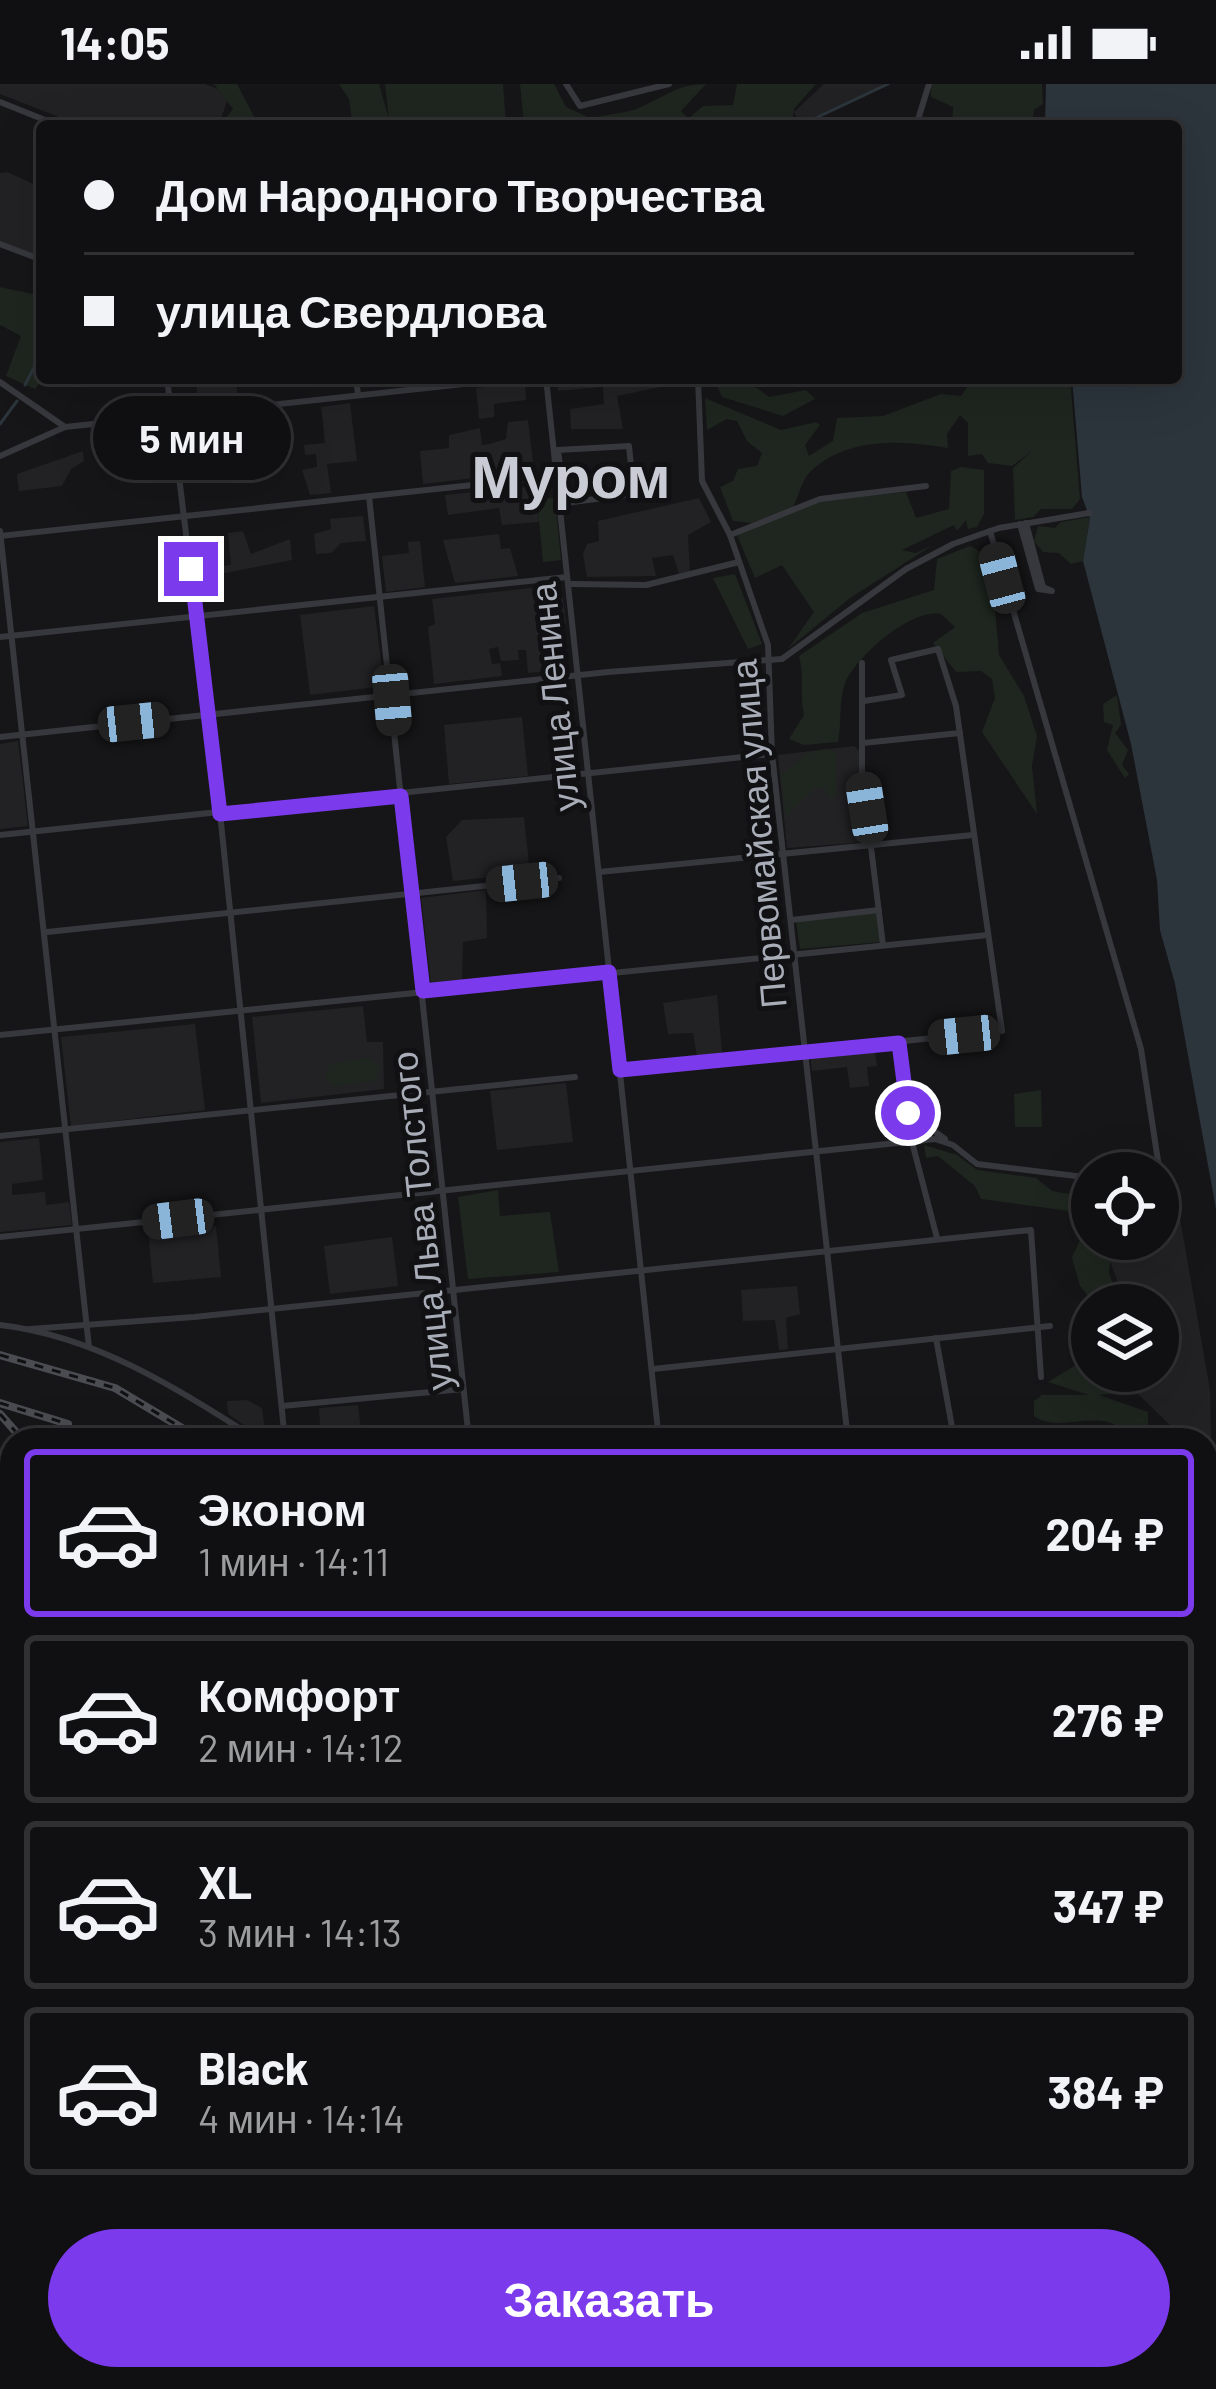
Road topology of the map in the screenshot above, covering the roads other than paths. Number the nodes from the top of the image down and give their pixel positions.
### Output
1 (566, 84) edge
2 (669, 84) edge
3 (929, 84) edge
4 (0, 102) edge
5 (45, 120) edge
6 (918, 120) edge
7 (0, 244) edge
8 (36, 258) edge
9 (0, 382) edge
10 (168, 384) edge
11 (357, 384) edge
12 (463, 384) edge
13 (547, 384) edge
14 (698, 384) edge
15 (358, 395) junction
16 (172, 417) junction
17 (64, 427) junction
18 (0, 456) edge
19 (557, 476) junction
20 (926, 486) dead end
21 (369, 496) junction
22 (567, 503) junction
23 (579, 504) dead end
24 (1089, 513) dead end
25 (184, 516) junction
26 (1023, 523) junction
27 (990, 530) junction
28 (0, 534) edge
29 (730, 535) junction
30 (739, 562) junction
31 (570, 581) junction
32 (380, 598) junction
33 (196, 617) junction
34 (13, 636) junction
35 (0, 638) edge
36 (768, 660) junction
37 (862, 663) dead end
38 (579, 675) junction
39 (392, 695) junction
40 (864, 701) junction
41 (207, 713) junction
42 (960, 733) junction
43 (25, 734) junction
44 (0, 737) edge
45 (862, 743) junction
46 (773, 754) junction
47 (588, 774) junction
48 (401, 796) junction
49 (220, 814) junction
50 (36, 832) junction
51 (0, 835) edge
52 (974, 835) junction
53 (872, 843) junction
54 (783, 853) junction
55 (599, 872) junction
56 (559, 878) dead end
57 (411, 894) junction
58 (879, 910) junction
59 (228, 911) junction
60 (791, 920) junction
61 (47, 932) junction
62 (988, 934) junction
63 (883, 945) junction
64 (795, 953) junction
65 (609, 972) junction
66 (423, 991) junction
67 (242, 1012) junction
68 (58, 1031) junction
69 (0, 1035) edge
70 (899, 1043) junction
71 (805, 1052) junction
72 (620, 1070) junction
73 (574, 1077) dead end
74 (435, 1090) junction
75 (250, 1109) junction
76 (908, 1113) junction
77 (68, 1128) junction
78 (0, 1136) edge
79 (912, 1142) junction
80 (953, 1145) junction
81 (815, 1150) junction
82 (1157, 1152) edge
83 (631, 1170) junction
84 (1071, 1175) edge
85 (446, 1189) junction
86 (260, 1209) junction
87 (80, 1229) junction
88 (0, 1237) edge
89 (938, 1238) junction
90 (826, 1248) junction
91 (642, 1268) junction
92 (455, 1287) junction
93 (272, 1308) junction
94 (0, 1325) edge
95 (87, 1327) junction
96 (1040, 1327) junction
97 (1050, 1327) dead end
98 (30, 1329) junction
99 (937, 1338) junction
100 (89, 1347) junction
101 (838, 1350) junction
102 (653, 1369) junction
103 (1041, 1376) dead end
104 (464, 1389) junction
105 (282, 1406) junction
106 (239, 1428) edge
107 (285, 1428) edge
108 (468, 1428) edge
109 (658, 1428) edge
110 (847, 1428) edge
111 (952, 1428) edge

1 - 2 street
3 - 6 street
4 - 5 street
7 - 8 street
9 - 17 street
10 - 16 street
11 - 15 street
12 - 15 street
13 - 19 street, улица Ленина
14 - 29 street, Первомайская улица
15 - 16 street
16 - 17 street
16 - 25 street
17 - 18 street
19 - 21 street
19 - 31 street, улица Ленина
20 - 29 street
21 - 25 street
21 - 32 street, улица Льва Толстого
22 - 22 street
22 - 23 street
24 - 26 street
25 - 28 street
25 - 33 street
26 - 26 street
26 - 27 street
27 - 36 street
27 - 82 street
28 - 34 street
29 - 30 street, Первомайская улица
30 - 31 street
30 - 36 street, Первомайская улица
31 - 32 street
31 - 38 street, улица Ленина
32 - 33 street
32 - 39 street, улица Льва Толстого
33 - 34 street
33 - 41 street
34 - 35 street
34 - 43 street
36 - 38 street
36 - 46 street, Первомайская улица
37 - 40 street
38 - 39 street
38 - 47 street, улица Ленина
39 - 41 street
39 - 48 street, улица Льва Толстого
40 - 42 street
40 - 45 street
41 - 43 street
41 - 49 street
42 - 45 street
42 - 52 street
43 - 44 street
43 - 50 street
45 - 53 street
46 - 47 street
46 - 54 street, Первомайская улица
47 - 48 street
47 - 55 street, улица Ленина
48 - 49 street
48 - 57 street, улица Льва Толстого
49 - 50 street
49 - 59 street
50 - 51 street
50 - 61 street
52 - 53 street
52 - 62 street
53 - 54 street
53 - 58 street
54 - 55 street
54 - 60 street, Первомайская улица
55 - 65 street, улица Ленина
56 - 57 street
57 - 59 street
57 - 66 street, улица Льва Толстого
58 - 60 street
58 - 63 street
59 - 61 street
59 - 67 street
60 - 64 street, Первомайская улица
61 - 68 street
62 - 63 street
62 - 70 street
63 - 64 street
64 - 65 street
64 - 71 street, Первомайская улица
65 - 66 street
65 - 72 street, улица Ленина
66 - 67 street
66 - 74 street, улица Льва Толстого
67 - 68 street
67 - 75 street
68 - 69 street
68 - 77 street
70 - 71 street
70 - 76 street
71 - 72 street
71 - 81 street, Первомайская улица
72 - 83 street, улица Ленина
73 - 74 street
74 - 75 street
74 - 85 street, улица Льва Толстого
75 - 77 street
75 - 86 street
76 - 79 street
76 - 80 street
77 - 78 street
77 - 87 street
79 - 80 street
79 - 81 street
79 - 89 street
80 - 84 street
81 - 83 street
81 - 90 street, Первомайская улица
83 - 85 street
83 - 91 street, улица Ленина
85 - 86 street
85 - 92 street, улица Льва Толстого
86 - 87 street
86 - 93 street
87 - 88 street
87 - 95 street
89 - 90 street
89 - 96 street
90 - 91 street
90 - 101 street, Первомайская улица
91 - 92 street
91 - 102 street, улица Ленина
92 - 93 street
92 - 104 street, улица Льва Толстого
93 - 95 street
93 - 105 street
94 - 98 street
95 - 98 street
95 - 100 street
96 - 97 street
96 - 99 street
96 - 103 street
98 - 100 street
99 - 101 street
99 - 111 street
100 - 106 street
101 - 102 street
101 - 110 street, Первомайская улица
102 - 109 street, улица Ленина
104 - 105 street
104 - 108 street, улица Льва Толстого
105 - 107 street

